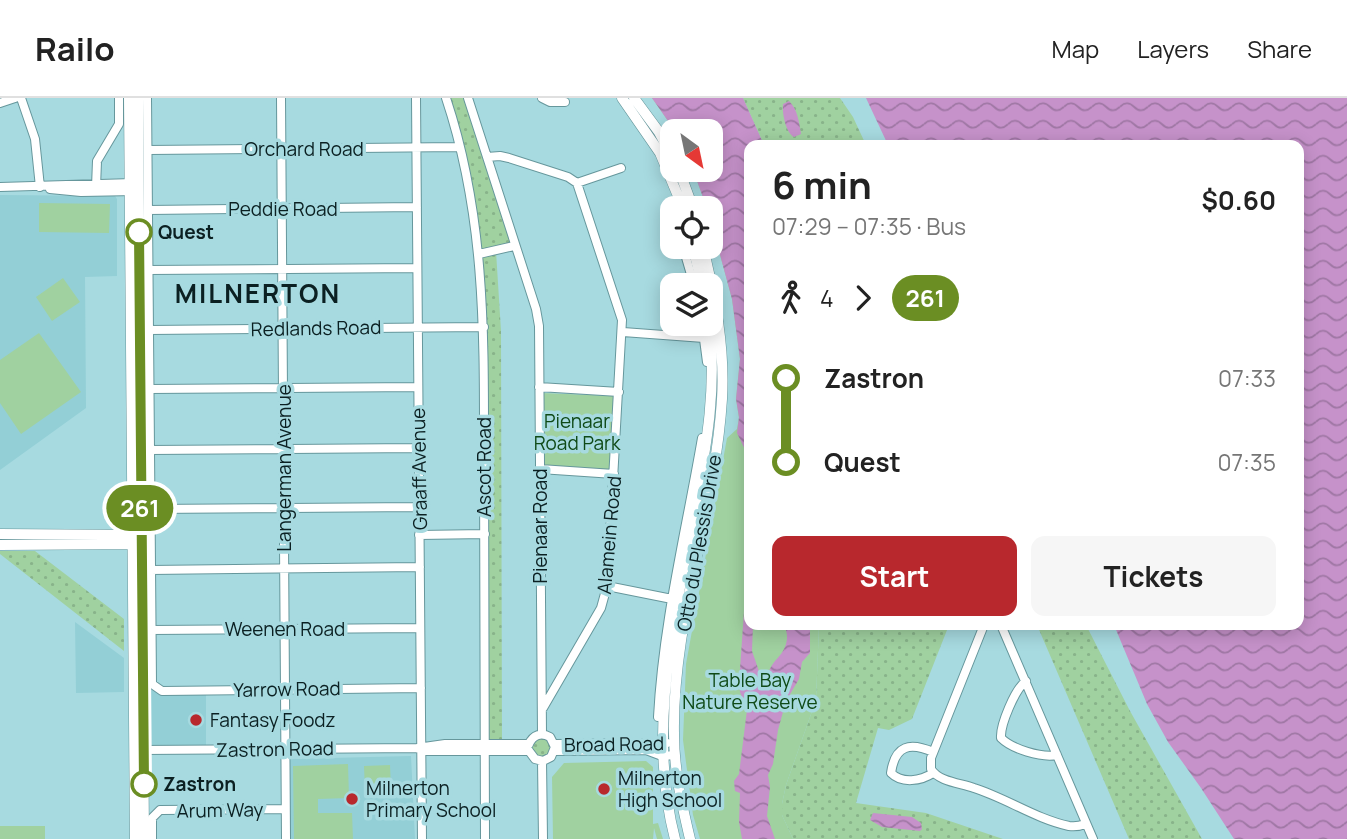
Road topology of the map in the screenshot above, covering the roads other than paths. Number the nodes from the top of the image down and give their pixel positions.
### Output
1 (15, 98) edge
2 (22, 98) edge
3 (119, 98) edge
4 (129, 98) edge
5 (138, 98) edge
6 (148, 98) edge
7 (281, 98) edge
8 (416, 98) edge
9 (446, 98) edge
10 (468, 98) edge
11 (542, 98) edge
12 (622, 98) edge
13 (634, 98) edge
14 (565, 102) dead end
15 (0, 103) edge
16 (660, 134) edge
17 (459, 147) junction
18 (417, 148) junction
19 (282, 149) junction
20 (148, 150) junction
21 (487, 157) junction
22 (621, 168) dead end
23 (577, 183) junction
24 (0, 187) edge
25 (39, 187) junction
26 (134, 187) junction
27 (97, 188) junction
28 (678, 196) edge
29 (417, 207) junction
30 (282, 209) junction
31 (148, 210) junction
32 (514, 246) junction
33 (479, 254) junction
34 (705, 259) edge
35 (417, 268) junction
36 (284, 269) junction
37 (148, 270) junction
38 (418, 327) junction
39 (484, 327) junction
40 (284, 329) junction
41 (149, 330) junction
42 (623, 332) junction
43 (710, 336) edge
44 (704, 338) joint
45 (418, 387) junction
46 (540, 387) junction
47 (284, 388) junction
48 (149, 390) junction
49 (619, 392) junction
50 (419, 448) junction
51 (284, 449) junction
52 (149, 450) junction
53 (540, 469) junction
54 (614, 474) junction
55 (419, 508) junction
56 (150, 509) junction
57 (285, 509) junction
58 (0, 534) edge
59 (485, 534) junction
60 (419, 535) junction
61 (136, 539) junction
62 (0, 545) edge
63 (420, 567) junction
64 (285, 569) junction
65 (150, 570) junction
66 (607, 586) junction
67 (672, 599) junction
68 (420, 628) junction
69 (285, 629) junction
70 (150, 630) junction
71 (982, 630) edge
72 (1003, 630) edge
73 (1026, 681) junction
74 (542, 683) junction
75 (421, 688) junction
76 (554, 688) junction
77 (285, 689) junction
78 (542, 711) junction
79 (658, 717) dead end
80 (542, 734) junction
81 (662, 743) junction
82 (674, 743) junction
83 (620, 747) junction
84 (420, 748) junction
85 (486, 748) junction
86 (529, 748) junction
87 (554, 748) junction
88 (286, 749) junction
89 (139, 750) junction
90 (933, 752) junction
91 (675, 755) junction
92 (1057, 755) junction
93 (662, 756) junction
94 (542, 761) junction
95 (933, 773) junction
96 (285, 809) junction
97 (1085, 824) junction
98 (135, 839) edge
99 (144, 839) edge
100 (152, 839) edge
101 (286, 839) edge
102 (422, 839) edge
103 (485, 839) edge
104 (543, 839) edge
105 (675, 839) edge
106 (690, 839) edge
107 (1093, 839) edge

1 - 15 street
2 - 25 street
3 - 27 street
4 - 26 main road
5 - 26 main road
6 - 20 street
7 - 19 street, Langerman Avenue
8 - 18 street, Graaff Avenue
9 - 17 street, Ascot Road
10 - 21 street, Pienaar Road
11 - 14 street
12 - 28 main road
13 - 16 main road
17 - 18 street, Orchard Road
17 - 33 street, Ascot Road
18 - 19 street, Orchard Road
18 - 29 street, Graaff Avenue
19 - 20 street, Orchard Road
19 - 30 street, Langerman Avenue
20 - 31 street
21 - 23 street
21 - 32 street, Pienaar Road
22 - 23 street
23 - 42 street, Alamein Road
24 - 25 street
25 - 27 street
26 - 27 street
26 - 61 main road
29 - 30 street, Peddie Road
29 - 35 street, Graaff Avenue
30 - 31 street, Peddie Road
30 - 36 street, Langerman Avenue
31 - 37 street
32 - 33 street
32 - 46 street, Pienaar Road
33 - 39 street, Ascot Road
34 - 82 main road, Otto du Plessis Drive
35 - 36 street
35 - 38 street, Graaff Avenue
36 - 37 street
36 - 40 street, Langerman Avenue
37 - 41 street
38 - 39 street, Redlands Road
38 - 40 street, Redlands Road
38 - 45 street, Graaff Avenue
39 - 59 street, Ascot Road
40 - 41 street, Redlands Road
40 - 47 street, Langerman Avenue
41 - 48 street
42 - 44 street
42 - 49 street, Alamein Road
43 - 81 main road, Otto du Plessis Drive
44 - 67 street
45 - 47 street
45 - 50 street, Graaff Avenue
46 - 49 street
46 - 53 street, Pienaar Road
47 - 48 street
47 - 51 street, Langerman Avenue
48 - 52 street
49 - 54 street, Alamein Road
50 - 51 street
50 - 55 street, Graaff Avenue
51 - 52 street
51 - 57 street, Langerman Avenue
52 - 56 street
53 - 54 street
53 - 74 street, Pienaar Road
54 - 66 street, Alamein Road
55 - 57 street
55 - 60 street, Graaff Avenue
56 - 57 street
56 - 65 street
57 - 64 street, Langerman Avenue
58 - 61 main road
59 - 60 street
59 - 85 street, Ascot Road
60 - 63 street, Graaff Avenue
61 - 62 main road
61 - 89 main road
63 - 64 street
63 - 68 street, Graaff Avenue
64 - 65 street
64 - 69 street, Langerman Avenue
65 - 70 street
66 - 67 street
66 - 76 street, Alamein Road
67 - 79 street
68 - 69 street, Weenen Road
68 - 75 street, Graaff Avenue
69 - 70 street, Weenen Road
69 - 77 street, Langerman Avenue
70 - 77 street, Yarrow Road
71 - 90 street
72 - 73 street
73 - 92 street
73 - 92 street
74 - 76 street
74 - 78 street, Pienaar Road
75 - 77 street, Yarrow Road
75 - 84 street, Graaff Avenue
76 - 78 street, Alamein Road
77 - 88 street, Langerman Avenue
78 - 80 street, Pienaar Road
80 - 86 street, Broad Road
80 - 87 street, Broad Road
81 - 82 street, Broad Road
81 - 83 street, Broad Road
81 - 93 main road, Otto du Plessis Drive
82 - 91 main road, Otto du Plessis Drive
83 - 87 street, Broad Road
83 - 93 street, Broad Road
84 - 85 street
84 - 88 street, Zastron Road
84 - 102 street, Graaff Avenue
85 - 86 street
85 - 103 street, Ascot Road
86 - 94 street, Broad Road
87 - 94 street, Broad Road
88 - 89 street, Zastron Road
88 - 96 street, Langerman Avenue
89 - 98 main road
89 - 99 main road
90 - 95 street
90 - 95 street
91 - 93 street, Broad Road
91 - 106 main road, Otto du Plessis Drive
92 - 97 street
93 - 105 main road, Otto du Plessis Drive
94 - 104 street
95 - 97 street
96 - 100 street, Arum Way
96 - 101 street, Langerman Avenue
97 - 107 street

